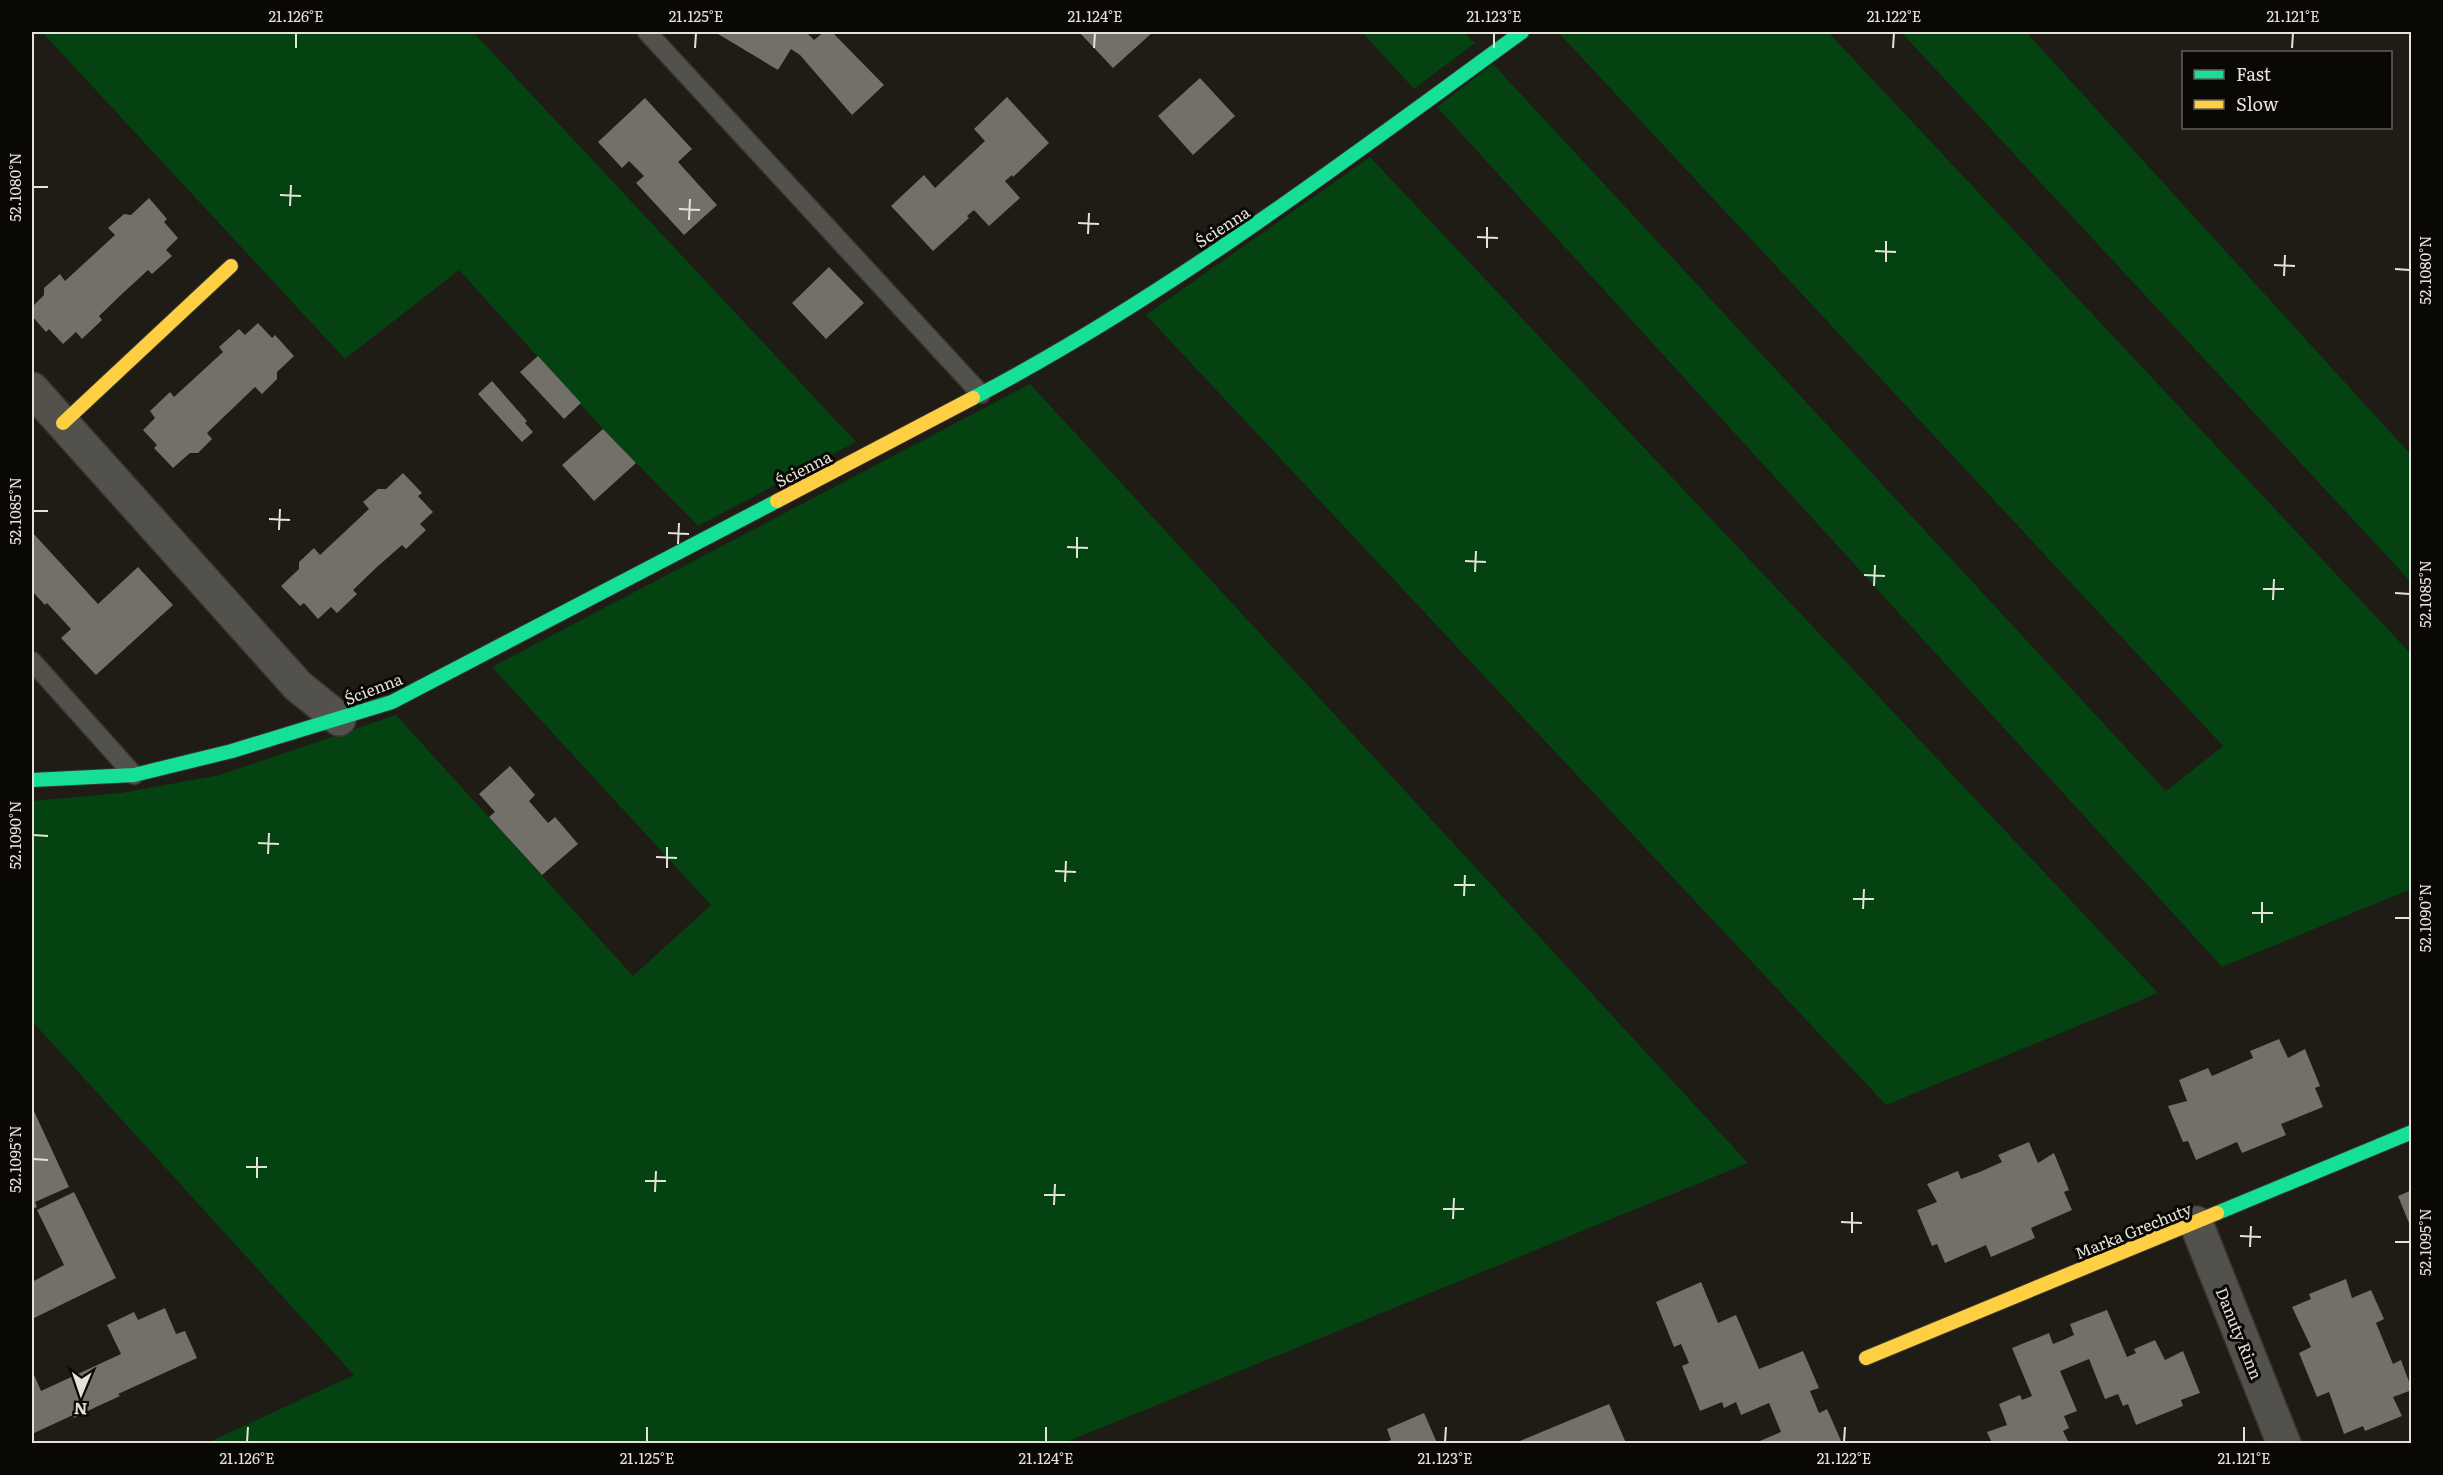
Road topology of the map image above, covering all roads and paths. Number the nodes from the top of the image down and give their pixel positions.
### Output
1 (647, 32) edge
2 (1522, 32) edge
3 (231, 266) dead end
4 (32, 389) edge
5 (981, 394) junction
6 (63, 423) junction
7 (32, 662) edge
8 (339, 719) junction
9 (134, 775) junction
10 (32, 780) edge
11 (2412, 1132) edge
12 (2196, 1222) junction
13 (1866, 1358) dead end
14 (2284, 1443) edge

1 - 5 lane
2 - 5 street, Ścienna
3 - 6 street
4 - 6 street
5 - 8 street, Ścienna
6 - 8 street
7 - 9 lane
8 - 9 street, Ścienna
9 - 10 street, Ścienna
11 - 12 street, Marka Grechuty
12 - 13 street, Marka Grechuty
12 - 14 street, Danuty Rinn

